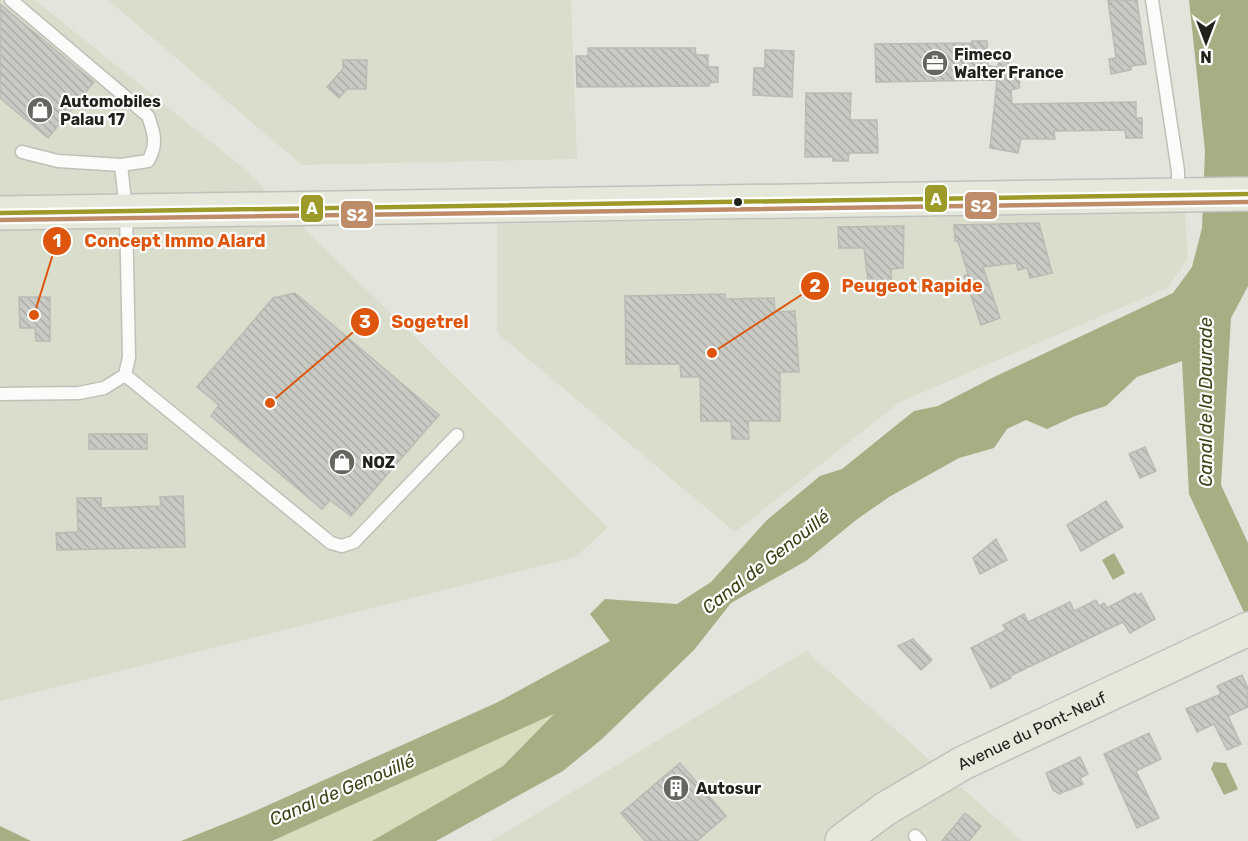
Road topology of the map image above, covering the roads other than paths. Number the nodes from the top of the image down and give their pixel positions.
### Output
1 (11, 0) edge
2 (1152, 0) edge
3 (22, 152) dead end
4 (121, 165) junction
5 (1248, 194) edge
6 (1178, 195) junction
7 (126, 211) junction
8 (0, 213) edge
9 (125, 375) junction
10 (0, 394) edge
11 (457, 435) dead end
12 (1240, 633) edge
13 (842, 841) edge

1 - 4 lane
2 - 6 lane
3 - 4 lane
4 - 7 lane
5 - 6 main road
6 - 7 main road
7 - 8 main road
7 - 9 lane
9 - 10 lane
9 - 11 lane
12 - 13 main road, Avenue du Pont-Neuf

